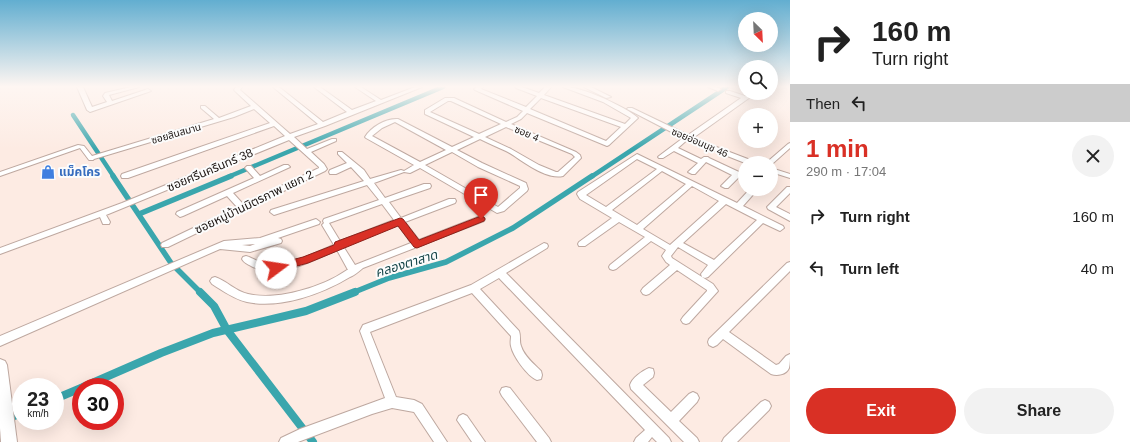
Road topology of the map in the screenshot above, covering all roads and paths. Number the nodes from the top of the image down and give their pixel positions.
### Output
1 (203, 107) dead end
2 (251, 108) edge
3 (257, 108) edge
4 (302, 108) edge
5 (345, 108) edge
6 (366, 108) edge
7 (433, 108) edge
8 (471, 108) edge
9 (523, 108) edge
10 (573, 108) edge
11 (617, 108) edge
12 (627, 108) edge
13 (732, 108) edge
14 (526, 109) junction
15 (352, 113) junction
16 (218, 120) junction
17 (274, 124) junction
18 (506, 124) junction
19 (323, 125) junction
20 (626, 127) junction
21 (289, 137) junction
22 (480, 137) junction
23 (686, 139) junction
24 (334, 140) dead end
25 (790, 145) edge
26 (673, 148) junction
27 (451, 150) junction
28 (718, 151) junction
29 (306, 152) junction
30 (340, 153) dead end
31 (777, 156) edge
32 (662, 157) dead end
33 (738, 158) edge
34 (706, 160) junction
35 (352, 164) junction
36 (420, 165) junction
37 (286, 167) dead end
38 (249, 168) dead end
39 (662, 168) junction
40 (333, 172) dead end
41 (692, 172) dead end
42 (738, 172) edge
43 (778, 172) edge
44 (0, 174) edge
45 (738, 175) edge
46 (125, 176) dead end
47 (790, 176) edge
48 (259, 179) junction
49 (368, 182) junction
50 (691, 183) junction
51 (427, 186) dead end
52 (725, 186) dead end
53 (790, 189) edge
54 (228, 193) junction
55 (748, 196) edge
56 (725, 200) junction
57 (384, 201) junction
58 (452, 201) dead end
59 (241, 207) junction
60 (738, 207) junction
61 (606, 211) junction
62 (274, 212) dead end
63 (180, 214) dead end
64 (618, 218) junction
65 (790, 218) edge
66 (481, 219) dead end
67 (762, 219) junction
68 (400, 222) junction
69 (322, 223) junction
70 (780, 228) dead end
71 (637, 229) junction
72 (651, 237) junction
73 (417, 244) junction
74 (582, 244) dead end
75 (165, 245) dead end
76 (681, 245) dead end
77 (339, 246) junction
78 (544, 246) dead end
79 (671, 249) junction
80 (0, 251) edge
81 (246, 259) dead end
82 (676, 264) junction
83 (714, 265) junction
84 (790, 265) edge
85 (613, 267) dead end
86 (353, 270) junction
87 (500, 273) junction
88 (705, 274) dead end
89 (215, 281) dead end
90 (474, 288) junction
91 (646, 292) dead end
92 (686, 320) dead end
93 (722, 333) junction
94 (0, 341) edge
95 (713, 342) dead end
96 (790, 359) edge
97 (0, 366) edge
98 (649, 373) dead end
99 (537, 375) dead end
100 (506, 392) dead end
101 (693, 398) dead end
102 (392, 402) junction
103 (765, 406) dead end
104 (463, 420) dead end
105 (671, 420) junction
106 (8, 436) edge
107 (285, 442) edge
108 (441, 442) edge
109 (479, 442) edge
110 (545, 442) edge
111 (665, 442) edge
112 (693, 442) edge
113 (728, 442) edge

1 - 16 street
2 - 16 street, ซอยสินสมาน
3 - 17 street, ซอยหมู่บ้านมิตรภาพ แยก 2
4 - 19 street
5 - 15 street
6 - 15 street, ซอยศรีนครินทร์ 38
7 - 22 street, ซอย 4
8 - 18 street, ซอย 4
9 - 14 street
10 - 20 street
11 - 20 street
12 - 23 street, ซอยอ่อนนุช 46
13 - 23 street
14 - 18 street
14 - 20 street
15 - 19 street, ซอยศรีนครินทร์ 38
16 - 44 street, ซอยสินสมาน
17 - 21 street, ซอยหมู่บ้านมิตรภาพ แยก 2
17 - 46 street
18 - 22 street
18 - 22 street, ซอย 4
19 - 21 street, ซอยศรีนครินทร์ 38
21 - 29 street, ซอยหมู่บ้านมิตรภาพ แยก 2
21 - 80 street, ซอยศรีนครินทร์ 38
22 - 27 street
23 - 26 street
23 - 28 street, ซอยอ่อนนุช 46
24 - 29 street
25 - 31 street
26 - 32 street
26 - 34 street
27 - 36 street
27 - 36 street
27 - 36 street
28 - 33 street, ซอยอ่อนนุช 46
28 - 34 street
29 - 59 street, ซอยหมู่บ้านมิตรภาพ แยก 2
30 - 35 street
34 - 41 street
34 - 42 street
35 - 40 street
35 - 49 street
36 - 49 street
37 - 48 street
38 - 48 street
39 - 50 street
39 - 61 street
39 - 61 street
43 - 47 street
45 - 52 street
48 - 54 street
49 - 57 street
49 - 62 street
50 - 56 street
50 - 71 street
51 - 57 street
53 - 65 street
54 - 59 street
54 - 63 street
55 - 60 street
56 - 60 street
56 - 79 street
57 - 68 street
57 - 69 street
58 - 68 street
59 - 75 street, ซอยหมู่บ้านมิตรภาพ แยก 2
60 - 67 street
61 - 64 street
64 - 71 street
64 - 74 street
66 - 73 street
67 - 70 street
67 - 83 street
68 - 73 street
68 - 77 street
69 - 77 street
69 - 94 street
71 - 72 street
72 - 79 street
72 - 85 street
73 - 86 street
76 - 83 street
77 - 81 street
77 - 86 street
78 - 87 street
79 - 82 street
82 - 91 street
82 - 92 street
83 - 88 street
84 - 93 street
86 - 89 street
87 - 90 street
87 - 111 street
90 - 99 street
90 - 102 street
93 - 95 street
93 - 96 street
97 - 106 main road
98 - 105 street
100 - 110 street
101 - 105 street
102 - 107 street
102 - 108 street
103 - 113 street
104 - 109 street
105 - 112 street

